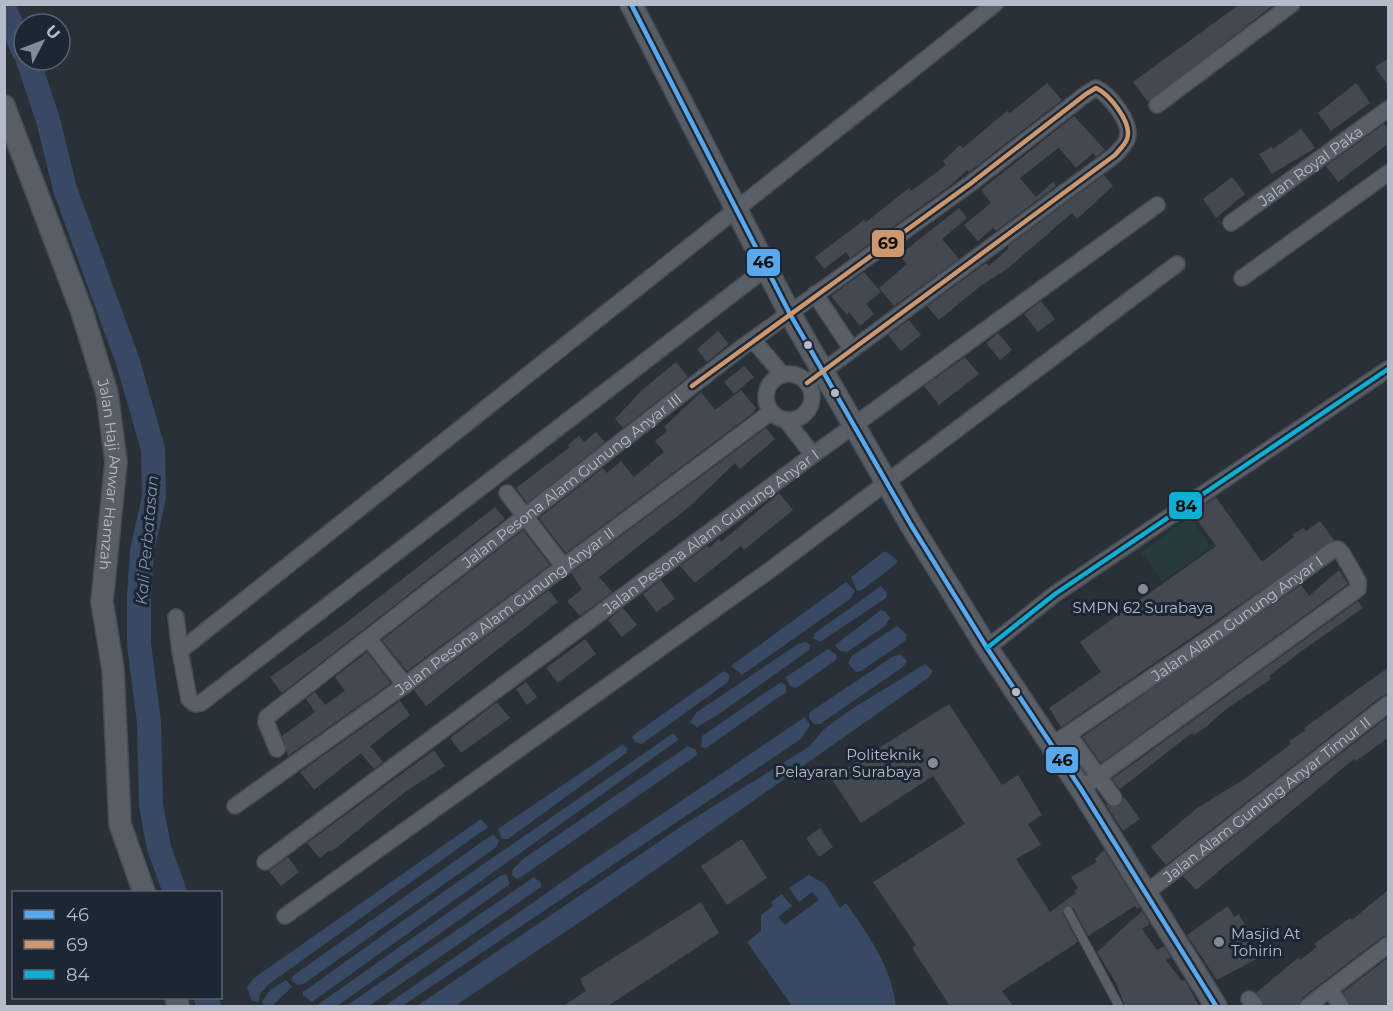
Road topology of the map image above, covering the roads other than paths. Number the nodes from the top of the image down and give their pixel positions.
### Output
1 (631, 4) edge
2 (995, 4) edge
3 (1292, 4) edge
4 (1157, 105) dead end
5 (4, 106) edge
6 (1389, 109) edge
7 (1389, 173) edge
8 (1157, 205) dead end
9 (737, 211) junction
10 (1231, 223) dead end
11 (1178, 264) dead end
12 (766, 268) junction
13 (1242, 279) dead end
14 (814, 294) junction
15 (790, 314) junction
16 (753, 340) junction
17 (851, 348) junction
18 (823, 369) junction
19 (1389, 369) edge
20 (783, 375) junction
21 (807, 383) junction
22 (771, 412) junction
23 (786, 420) junction
24 (855, 426) junction
25 (813, 455) junction
26 (888, 483) junction
27 (507, 493) dead end
28 (525, 516) junction
29 (564, 567) junction
30 (176, 617) dead end
31 (369, 639) junction
32 (987, 648) junction
33 (180, 651) junction
34 (405, 685) junction
35 (1389, 704) edge
36 (1060, 740) junction
37 (277, 748) dead end
38 (1099, 777) junction
39 (1081, 789) junction
40 (1114, 798) dead end
41 (235, 806) dead end
42 (265, 862) dead end
43 (144, 891) edge
44 (1146, 894) junction
45 (1068, 911) dead end
46 (285, 916) dead end
47 (1386, 953) edge
48 (1330, 990) junction
49 (1119, 1006) edge
50 (1216, 1006) edge
51 (1308, 1006) edge
52 (1341, 1006) edge

1 - 9 street
2 - 9 street
3 - 4 street
5 - 43 street, Jalan Haji Anwar Hamzah
6 - 10 street, Jalan Royal Paka
7 - 13 street
8 - 24 street, Jalan Pesona Alam Gunung Anyar I
9 - 12 street
9 - 33 street
11 - 26 street
12 - 15 street
12 - 33 street
14 - 15 street, Jalan Pesona Alam Gunung Anyar III
14 - 17 street
14 - 17 street, Jalan Pesona Alam Gunung Anyar III
15 - 16 street, Jalan Pesona Alam Gunung Anyar III
15 - 18 street
16 - 20 street
16 - 28 street, Jalan Pesona Alam Gunung Anyar III
17 - 18 street
18 - 21 street
18 - 24 street
19 - 32 street
20 - 21 street
20 - 22 street
21 - 23 street
22 - 23 street
22 - 29 street, Jalan Pesona Alam Gunung Anyar II
23 - 25 street
24 - 25 street, Jalan Pesona Alam Gunung Anyar I
24 - 26 street
25 - 42 street, Jalan Pesona Alam Gunung Anyar I
26 - 32 street
26 - 46 street
27 - 28 street
28 - 29 street
28 - 31 street, Jalan Pesona Alam Gunung Anyar III
29 - 34 street, Jalan Pesona Alam Gunung Anyar II
30 - 33 street
31 - 34 street
31 - 37 street, Jalan Pesona Alam Gunung Anyar III
32 - 36 street
34 - 41 street, Jalan Pesona Alam Gunung Anyar II
35 - 44 street, Jalan Alam Gunung Anyar Timur II
36 - 38 street
36 - 38 street, Jalan Alam Gunung Anyar I
36 - 39 street
38 - 39 street, Jalan Alam Gunung Anyar I
38 - 40 street
39 - 44 street
44 - 50 street
45 - 49 lane
47 - 48 street
48 - 51 street
48 - 52 street

